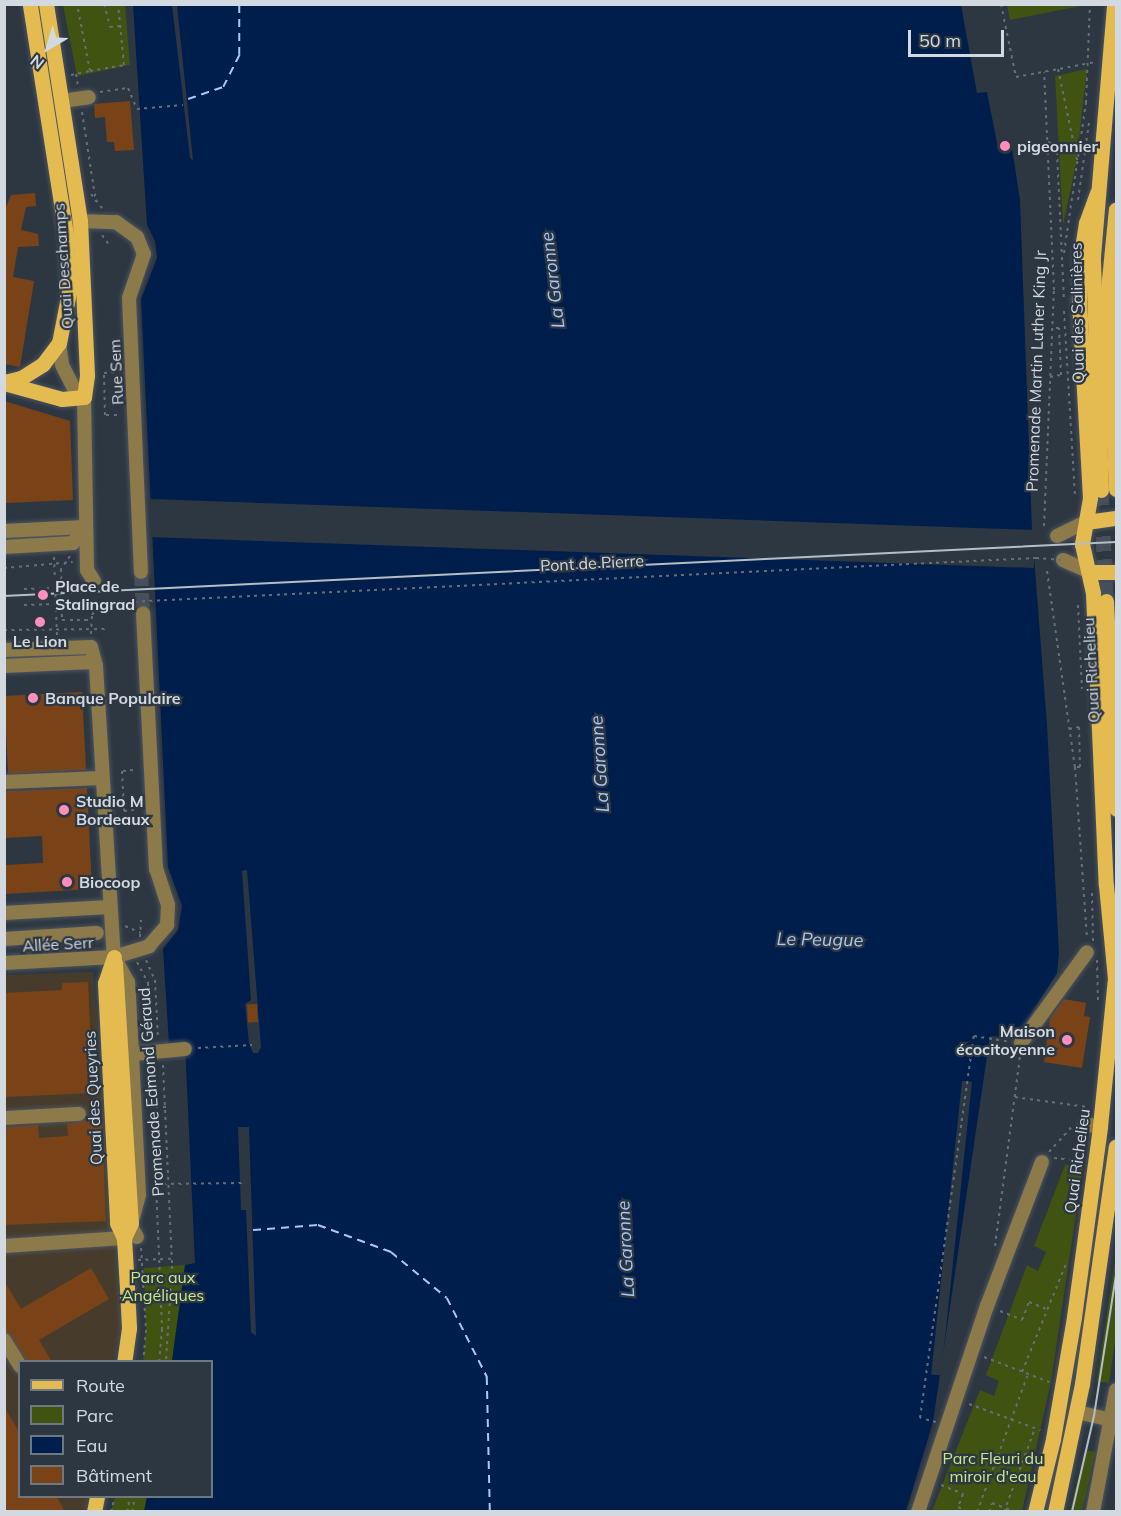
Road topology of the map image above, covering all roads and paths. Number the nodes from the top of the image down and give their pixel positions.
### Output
1 (30, 4) edge
2 (46, 4) edge
3 (77, 4) edge
4 (104, 4) edge
5 (118, 4) edge
6 (1001, 4) edge
7 (1090, 4) edge
8 (1114, 4) edge
9 (121, 26) junction
10 (1111, 30) edge
11 (1089, 63) junction
12 (1095, 63) dead end
13 (1058, 69) junction
14 (90, 71) junction
15 (1044, 72) junction
16 (76, 74) junction
17 (71, 75) dead end
18 (83, 97) junction
19 (62, 101) junction
20 (183, 105) dead end
21 (1048, 142) junction
22 (1078, 164) junction
23 (1096, 193) junction
24 (60, 195) junction
25 (96, 202) dead end
26 (1116, 209) edge
27 (80, 221) junction
28 (66, 235) junction
29 (1063, 259) junction
30 (1052, 328) junction
31 (59, 343) junction
32 (1066, 349) junction
33 (1060, 350) junction
34 (115, 373) dead end
35 (1050, 377) junction
36 (4, 383) edge
37 (84, 397) junction
38 (117, 415) dead end
39 (1108, 490) edge
40 (1076, 499) dead end
41 (1116, 518) edge
42 (1086, 522) junction
43 (1044, 526) dead end
44 (85, 527) junction
45 (4, 531) edge
46 (1057, 536) dead end
47 (4, 547) edge
48 (54, 551) dead end
49 (71, 555) dead end
50 (1063, 560) joint
51 (87, 561) junction
52 (64, 564) junction
53 (54, 566) junction
54 (4, 568) edge
55 (1047, 571) dead end
56 (141, 572) tunnel mouth
57 (1090, 572) junction
58 (1116, 572) edge
59 (94, 581) dead end
60 (55, 588) junction
61 (24, 590) dead end
62 (1106, 601) tunnel mouth
63 (56, 604) junction
64 (24, 605) dead end
65 (143, 613) tunnel mouth
66 (90, 620) junction
67 (57, 628) junction
68 (91, 629) junction
69 (105, 629) dead end
70 (4, 630) edge
71 (4, 650) edge
72 (92, 662) junction
73 (4, 666) edge
74 (1069, 729) junction
75 (1080, 746) junction
76 (1085, 746) dead end
77 (1075, 767) junction
78 (132, 770) dead end
79 (101, 778) junction
80 (4, 782) edge
81 (124, 791) junction
82 (118, 792) dead end
83 (1116, 809) edge
84 (134, 810) dead end
85 (1084, 879) junction
86 (1091, 879) dead end
87 (109, 907) junction
88 (4, 913) edge
89 (1116, 916) edge
90 (141, 920) dead end
91 (150, 930) dead end
92 (132, 932) dead end
93 (97, 933) dead end
94 (140, 933) junction
95 (4, 939) edge
96 (143, 949) junction
97 (1087, 952) junction
98 (114, 957) junction
99 (137, 962) dead end
100 (4, 963) edge
101 (1098, 975) dead end
102 (1115, 979) edge
103 (1021, 1043) junction
104 (252, 1045) dead end
105 (185, 1049) joint
106 (155, 1050) junction
107 (132, 1054) junction
108 (1014, 1097) junction
109 (158, 1107) dead end
110 (166, 1107) junction
111 (80, 1114) dead end
112 (4, 1118) edge
113 (1086, 1122) junction
114 (1116, 1146) edge
115 (1042, 1162) dead end
116 (1086, 1162) dead end
117 (243, 1183) dead end
118 (156, 1184) junction
119 (170, 1185) junction
120 (130, 1231) junction
121 (4, 1246) edge
122 (995, 1248) dead end
123 (1073, 1257) dead end
124 (987, 1306) junction
125 (1046, 1309) junction
126 (4, 1340) edge
127 (973, 1353) junction
128 (124, 1360) edge
129 (143, 1360) edge
130 (159, 1360) edge
131 (166, 1360) edge
132 (18, 1363) edge
133 (1022, 1372) junction
134 (1028, 1374) junction
135 (1053, 1383) dead end
136 (1116, 1390) edge
137 (958, 1400) junction
138 (1059, 1408) junction
139 (1077, 1412) junction
140 (1011, 1419) junction
141 (1114, 1420) edge
142 (933, 1422) dead end
143 (1035, 1428) junction
144 (1045, 1432) dead end
145 (930, 1480) junction
146 (1004, 1510) edge
147 (918, 1512) edge
148 (968, 1512) edge
149 (976, 1512) edge
150 (989, 1512) edge
151 (1015, 1512) edge
152 (1035, 1512) edge
153 (1055, 1512) edge
154 (1093, 1512) edge

1 - 24 main road, Quai Deschamps
2 - 19 main road, Quai Deschamps
3 - 14 path
4 - 9 path
5 - 9 path
6 - 15 path
7 - 11 path
8 - 10 main road, Quai des Salinières
9 - 14 path
10 - 23 main road, Quai des Salinières
11 - 12 path
11 - 13 path
11 - 22 path
13 - 15 path
13 - 22 path
14 - 16 path
15 - 21 path, Promenade Martin Luther King Jr
16 - 17 path
16 - 18 path
18 - 19 street
18 - 20 path
18 - 25 path
19 - 27 main road, Quai Deschamps
21 - 29 path
21 - 30 path, Promenade Martin Luther King Jr
22 - 29 path
23 - 39 main road, Quai des Salinières
23 - 42 main road
24 - 27 street
24 - 28 main road, Quai Deschamps
26 - 39 main road, Quai des Salinières
27 - 28 street
27 - 37 main road, Quai Deschamps
27 - 56 street, Rue Sem
28 - 31 main road, Quai Deschamps
29 - 32 path
30 - 33 path
30 - 35 path, Promenade Martin Luther King Jr
31 - 36 main road, Quai Deschamps
31 - 37 street
32 - 33 path
32 - 40 path
33 - 35 path
34 - 38 path
35 - 43 path, Promenade Martin Luther King Jr
36 - 37 main road
37 - 44 street, Quai Deschamps
41 - 42 main road
42 - 46 street
42 - 57 main road
44 - 45 street
44 - 47 street
44 - 51 street
48 - 53 path
49 - 52 path
50 - 57 street
50 - 66 path, Pont de Pierre, bridge
51 - 52 path
51 - 59 street
52 - 53 path
52 - 66 path
53 - 54 path
53 - 60 path
55 - 74 path
57 - 58 main road
57 - 102 main road
60 - 61 path
60 - 63 path
62 - 83 main road, Quai Richelieu
63 - 64 path
63 - 67 path
65 - 96 street
66 - 68 path
67 - 68 path
67 - 70 path
68 - 69 path
71 - 72 street
72 - 73 street
72 - 79 street, Quai des Queyries
74 - 75 path
74 - 77 path
75 - 76 path
75 - 77 path
77 - 85 path
78 - 81 path
79 - 80 street
79 - 87 street, Quai des Queyries
81 - 82 path
81 - 84 path
85 - 86 path
85 - 97 path
87 - 88 street, Allée Serr
87 - 98 street, Quai des Queyries
89 - 102 main road, Quai Richelieu
90 - 94 path, Promenade Edmond Géraud
91 - 94 path
92 - 94 path
93 - 95 street, Allée Serr
94 - 96 path, Promenade Edmond Géraud
96 - 98 street
96 - 106 path, Promenade Edmond Géraud
97 - 101 path
97 - 103 street
98 - 100 street, Allée Serr
98 - 107 street
98 - 120 main road, Quai des Queyries
98 - 120 main road, Quai des Queyries
99 - 106 path
102 - 113 main road, Quai Richelieu
103 - 108 path
103 - 142 path
104 - 105 path
105 - 106 street
106 - 107 street
106 - 110 path, Promenade Edmond Géraud
106 - 118 path
107 - 120 street
108 - 113 path
108 - 122 path
109 - 110 path
110 - 119 path, Promenade Edmond Géraud
111 - 112 street
113 - 116 path
113 - 138 main road, Quai Richelieu
114 - 139 main road
115 - 124 street
117 - 119 path
118 - 119 path
118 - 130 path
119 - 131 path, Promenade Edmond Géraud
120 - 121 street
120 - 128 main road, Quai des Queyries
120 - 129 path
123 - 125 path
124 - 125 path
124 - 127 street
125 - 133 path
126 - 132 street
127 - 133 path
127 - 137 street
133 - 134 path
134 - 135 path
134 - 140 path
136 - 141 street
137 - 140 path
137 - 145 street
138 - 139 main road
138 - 152 main road, Quai Richelieu
139 - 141 street
139 - 153 main road
140 - 143 path
140 - 149 path
141 - 154 street
143 - 144 path
143 - 146 path
145 - 147 street
145 - 148 path
146 - 150 path
146 - 151 path

